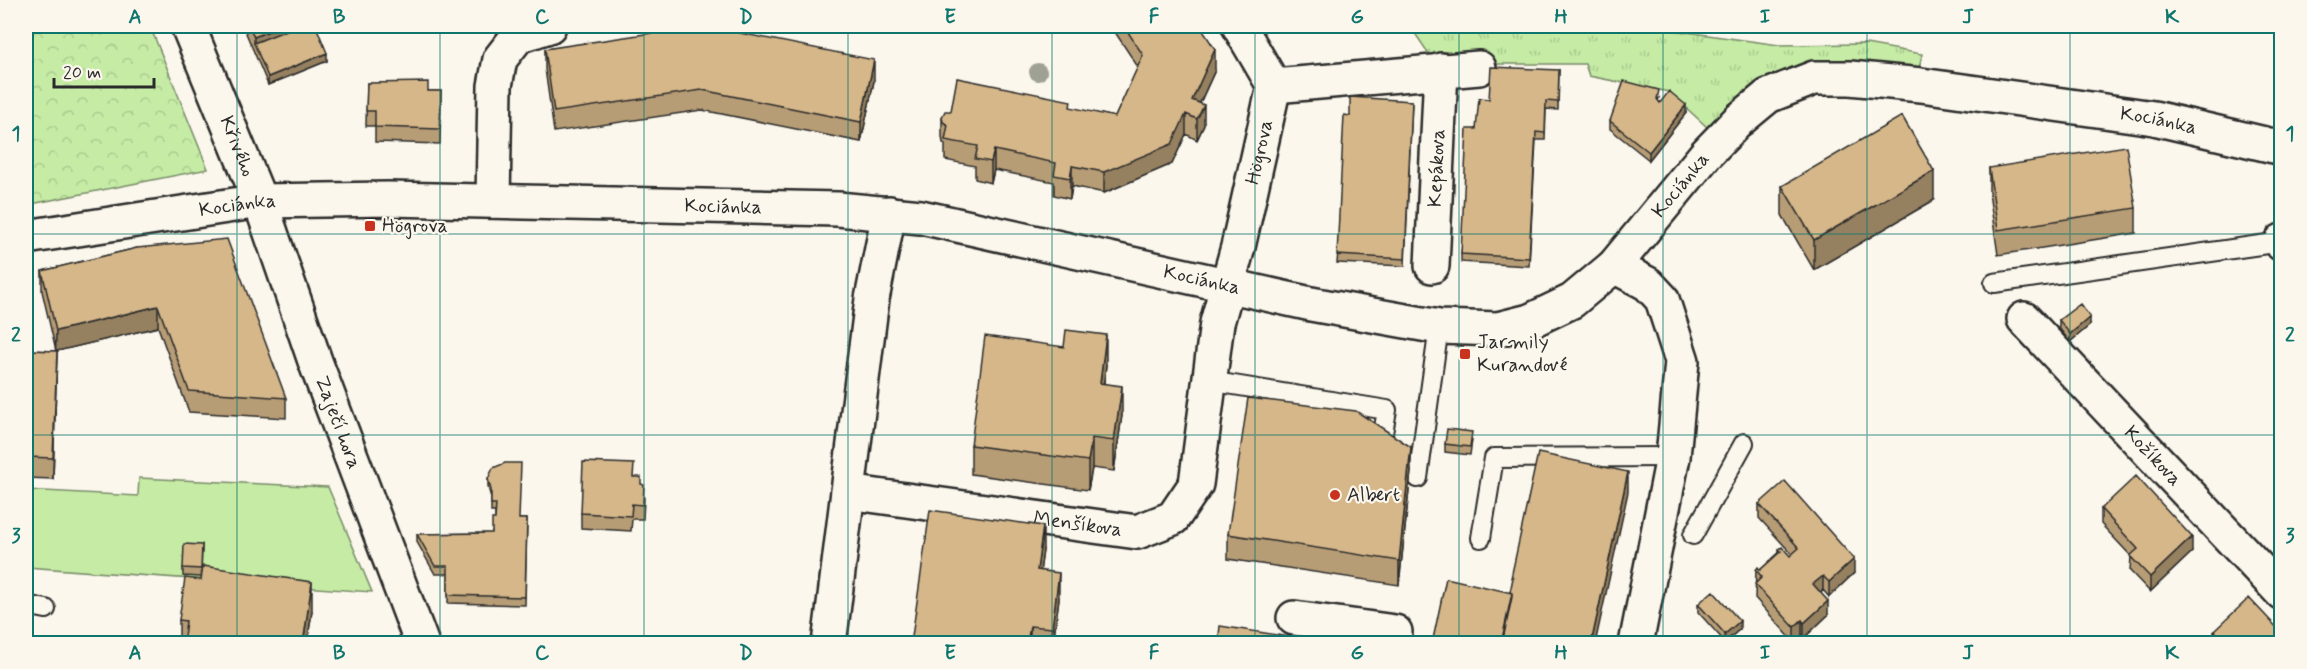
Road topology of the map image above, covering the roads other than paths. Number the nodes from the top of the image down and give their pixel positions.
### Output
1 (188, 26) edge
2 (549, 26) edge
3 (1239, 26) edge
4 (1479, 68) dead end
5 (1441, 70) junction
6 (1274, 86) junction
7 (2282, 148) edge
8 (260, 201) junction
9 (493, 201) junction
10 (889, 213) junction
11 (26, 237) edge
12 (2281, 242) edge
13 (1432, 266) dead end
14 (1614, 266) junction
15 (1994, 283) dead end
16 (1227, 286) junction
17 (2024, 319) dead end
18 (1439, 327) junction
19 (1209, 381) junction
20 (1295, 395) junction
21 (1292, 416) edge
22 (1744, 443) dead end
23 (1380, 451) edge
24 (1673, 457) junction
25 (1419, 478) dead end
26 (848, 492) junction
27 (1693, 535) dead end
28 (1480, 538) dead end
29 (2282, 593) edge
30 (26, 605) edge
31 (46, 609) dead end
32 (1294, 618) dead end
33 (1395, 632) dead end
34 (1345, 634) edge
35 (422, 644) edge
36 (829, 644) edge
37 (1636, 644) edge

1 - 8 street, Křivého
2 - 9 street
3 - 6 street
4 - 5 street
5 - 6 street
5 - 13 street, Kepákova
6 - 16 street, Högrova
7 - 14 street, Kociánka
8 - 9 street, Kociánka
8 - 11 street, Kociánka
8 - 35 street, Zaječí hora
9 - 10 street, Kociánka
10 - 16 street, Kociánka
10 - 26 street
12 - 15 lane
14 - 18 street, Kociánka
14 - 24 street
16 - 18 street, Kociánka
16 - 19 street, Menšíkova
17 - 29 street, Kožíkova
18 - 25 lane
19 - 20 lane
19 - 26 street, Menšíkova
20 - 21 lane
20 - 23 lane
22 - 27 lane
24 - 28 lane
24 - 37 street
26 - 36 street
30 - 31 lane
32 - 34 street
33 - 34 street

